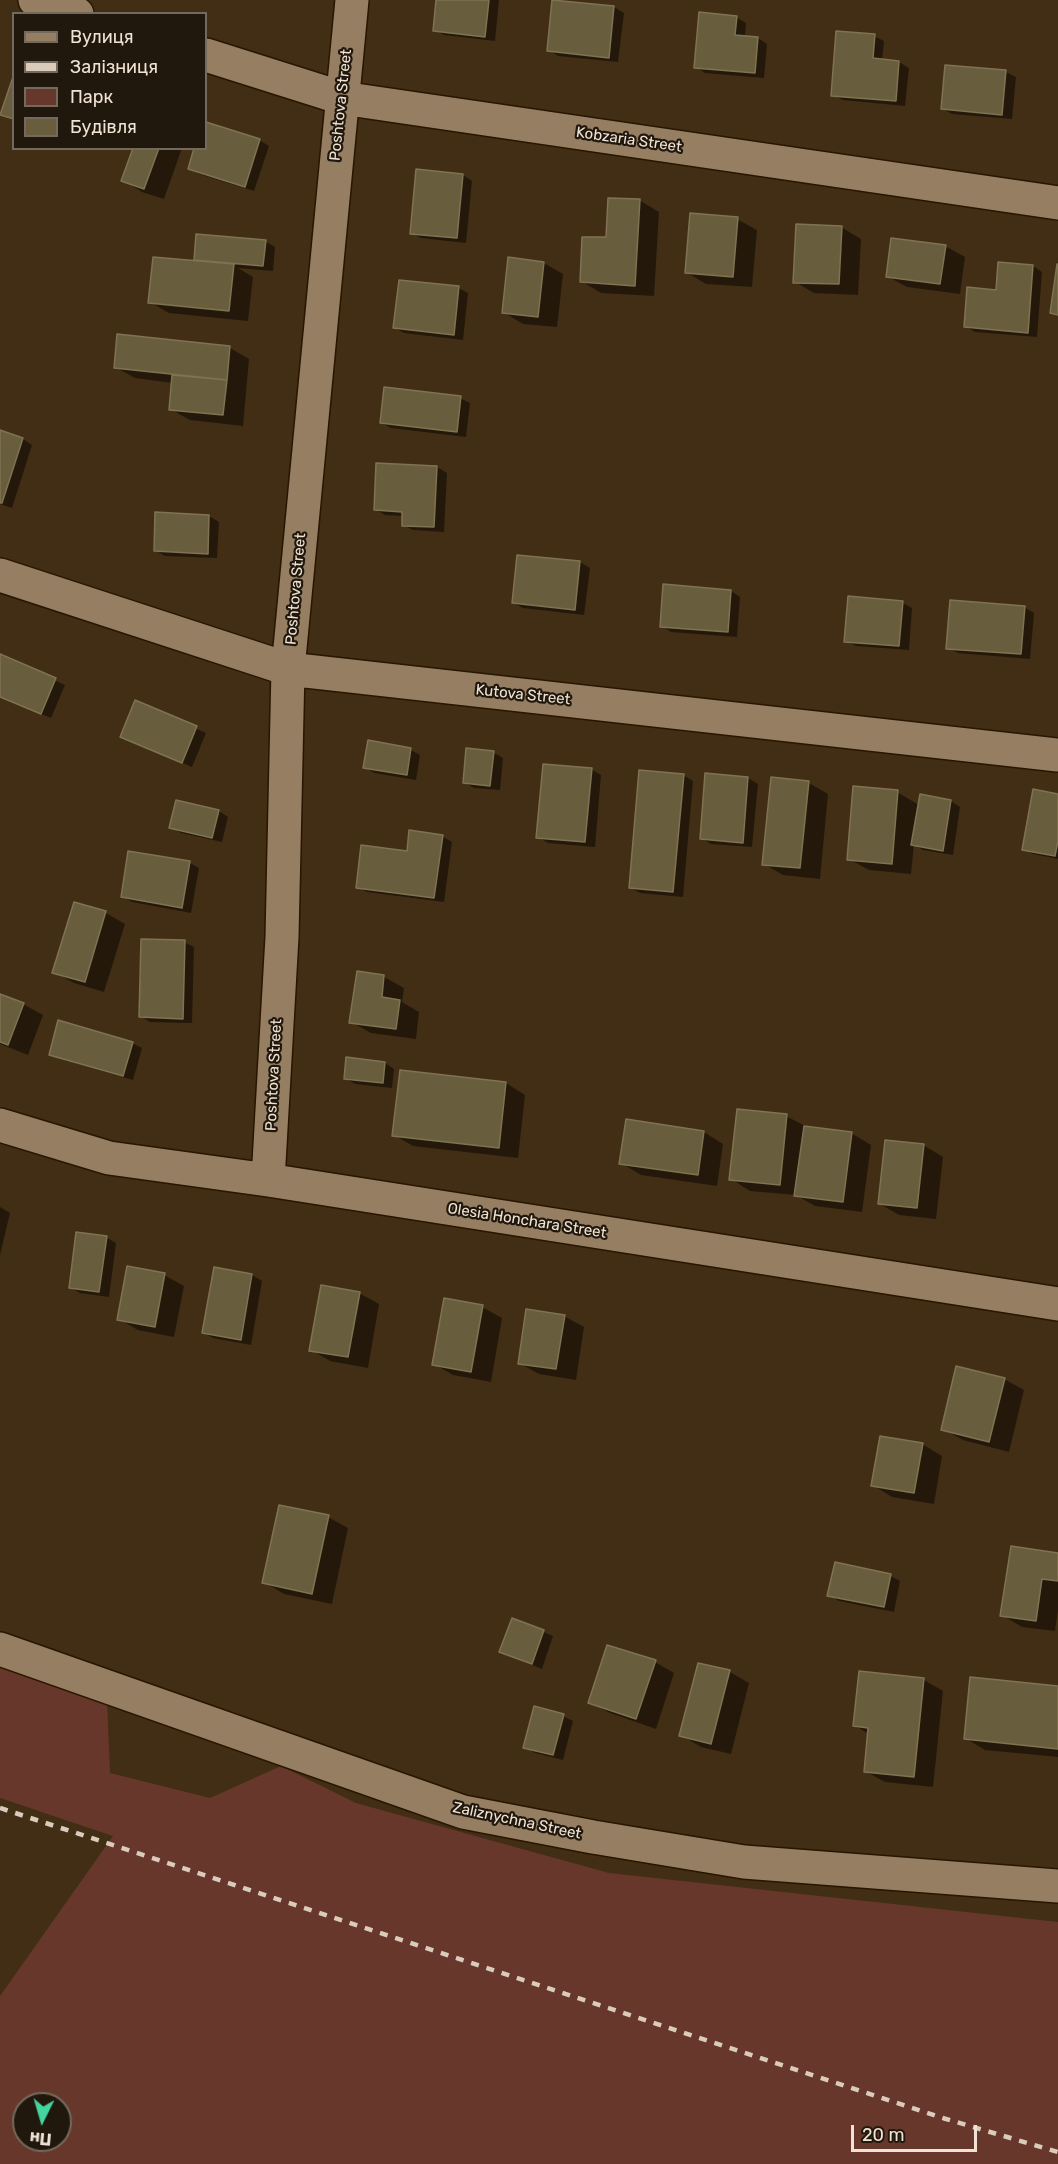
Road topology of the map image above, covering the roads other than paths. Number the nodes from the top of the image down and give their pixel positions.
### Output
1 (35, 0) edge
2 (352, 0) edge
3 (71, 12) edge
4 (207, 55) edge
5 (342, 98) junction
6 (1058, 203) edge
7 (0, 575) edge
8 (288, 669) junction
9 (1058, 755) edge
10 (0, 1125) edge
11 (268, 1180) junction
12 (1058, 1304) edge
13 (0, 1649) edge
14 (1058, 1886) edge

1 - 3 street
2 - 5 street, Poshtova Street
4 - 5 street, Kobzaria Street
5 - 6 street, Kobzaria Street
5 - 8 street, Poshtova Street
7 - 8 street, Kutova Street
8 - 9 street, Kutova Street
8 - 11 street, Poshtova Street
10 - 11 street, Olesia Honchara Street
11 - 12 street, Olesia Honchara Street
13 - 14 street, Zaliznychna Street

